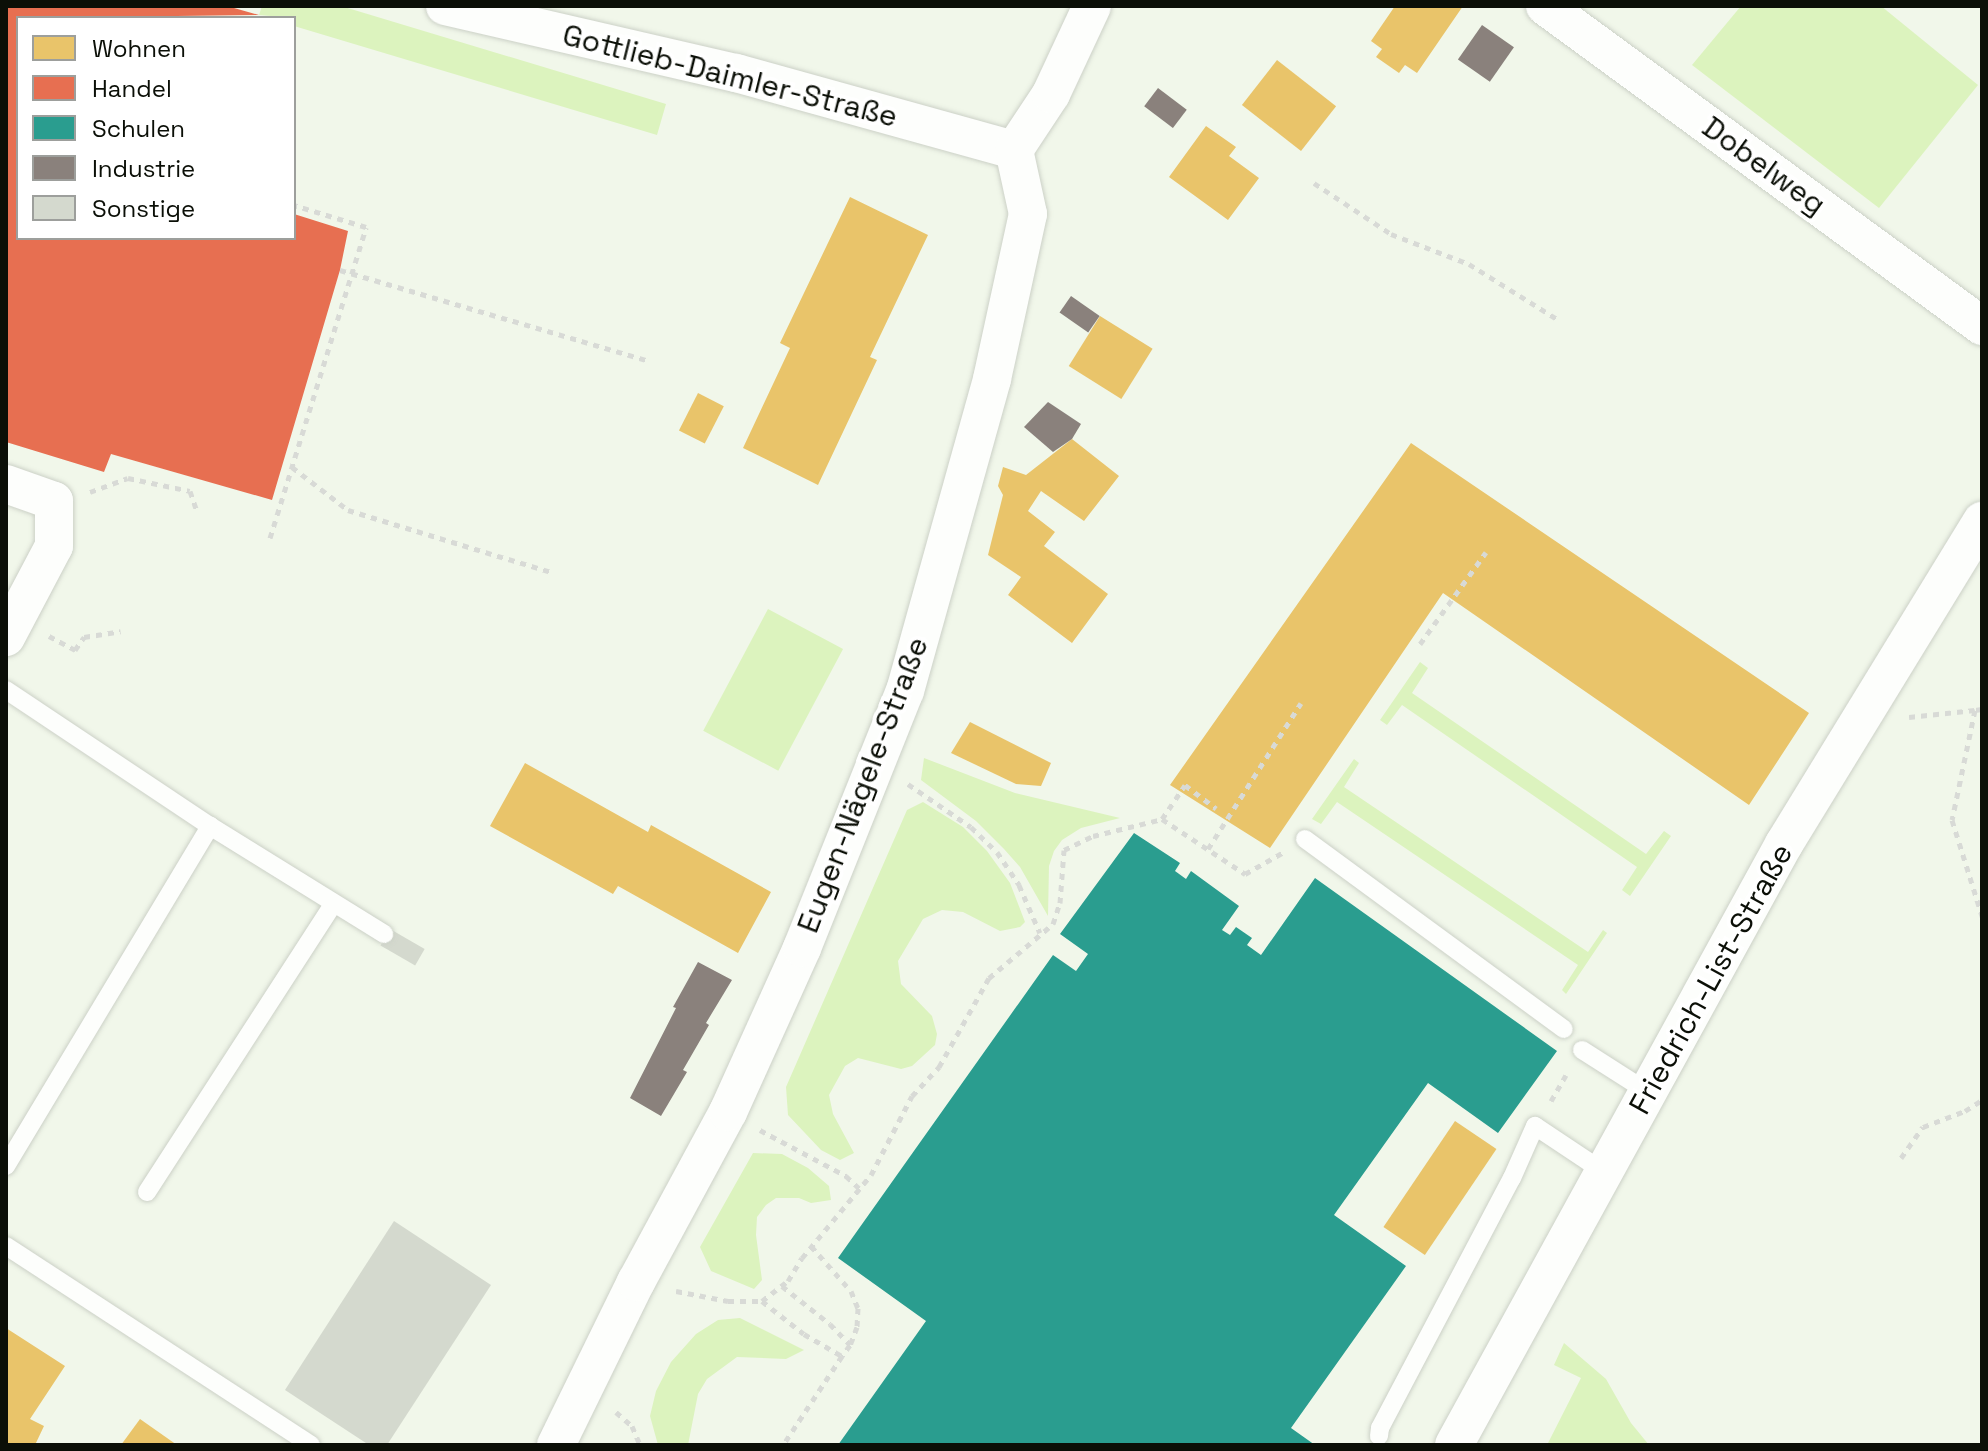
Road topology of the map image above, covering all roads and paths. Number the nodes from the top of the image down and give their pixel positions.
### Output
1 (445, 6) edge
2 (1092, 6) edge
3 (1545, 6) edge
4 (1014, 150) junction
5 (1314, 183) dead end
6 (296, 206) edge
7 (340, 270) dead end
8 (351, 273) junction
9 (1557, 319) dead end
10 (1982, 326) edge
11 (650, 361) dead end
12 (292, 467) junction
13 (6, 484) edge
14 (54, 501) junction
15 (197, 511) dead end
16 (1982, 521) edge
17 (270, 538) dead end
18 (1486, 552) dead end
19 (551, 572) dead end
20 (11, 628) edge
21 (121, 631) dead end
22 (1420, 644) dead end
23 (6, 690) edge
24 (1301, 703) dead end
25 (1979, 709) edge
26 (1856, 723) junction
27 (875, 768) junction
28 (1216, 808) dead end
29 (1162, 819) junction
30 (210, 826) junction
31 (1305, 839) joint
32 (1208, 849) junction
33 (334, 903) junction
34 (1982, 916) edge
35 (1040, 933) junction
36 (384, 934) dead end
37 (1564, 1029) dead end
38 (1582, 1050) joint
39 (1648, 1092) junction
40 (1982, 1100) edge
41 (728, 1112) junction
42 (1535, 1126) junction
43 (1901, 1158) dead end
44 (6, 1166) edge
45 (1604, 1172) junction
46 (859, 1188) junction
47 (147, 1192) dead end
48 (6, 1246) edge
49 (811, 1246) junction
50 (636, 1282) junction
51 (782, 1286) junction
52 (762, 1301) junction
53 (850, 1345) junction
54 (842, 1356) junction
55 (1379, 1436) dead end
56 (311, 1445) edge
57 (556, 1445) edge
58 (783, 1445) edge
59 (1454, 1445) edge

1 - 4 street, Gottlieb-Daimler-Straße
2 - 4 street
3 - 10 street, Dobelweg
4 - 27 street, Eugen-Nägele-Straße
5 - 9 path
6 - 8 path
7 - 8 path
8 - 11 path
8 - 12 path
12 - 17 path
12 - 19 path
13 - 14 street
14 - 15 path
14 - 20 street
16 - 26 street, Friedrich-List-Straße
18 - 22 path
20 - 21 path
23 - 30 lane
24 - 32 path
25 - 26 path
25 - 34 path
26 - 39 street, Friedrich-List-Straße
27 - 35 path
27 - 41 street, Eugen-Nägele-Straße
28 - 29 path
29 - 32 path
29 - 35 path
30 - 33 lane
30 - 44 lane
31 - 32 path
31 - 37 lane
33 - 36 lane
33 - 47 lane
35 - 46 path
38 - 39 lane
38 - 42 path
39 - 45 street, Friedrich-List-Straße
40 - 43 path
41 - 46 path
41 - 50 street, Eugen-Nägele-Straße
42 - 45 lane
42 - 55 lane
45 - 59 street, Friedrich-List-Straße
46 - 49 path
48 - 56 lane
49 - 51 path
49 - 53 path
50 - 52 path
50 - 57 street, Eugen-Nägele-Straße
51 - 52 path
51 - 53 path
52 - 54 path
53 - 54 path
54 - 58 path

